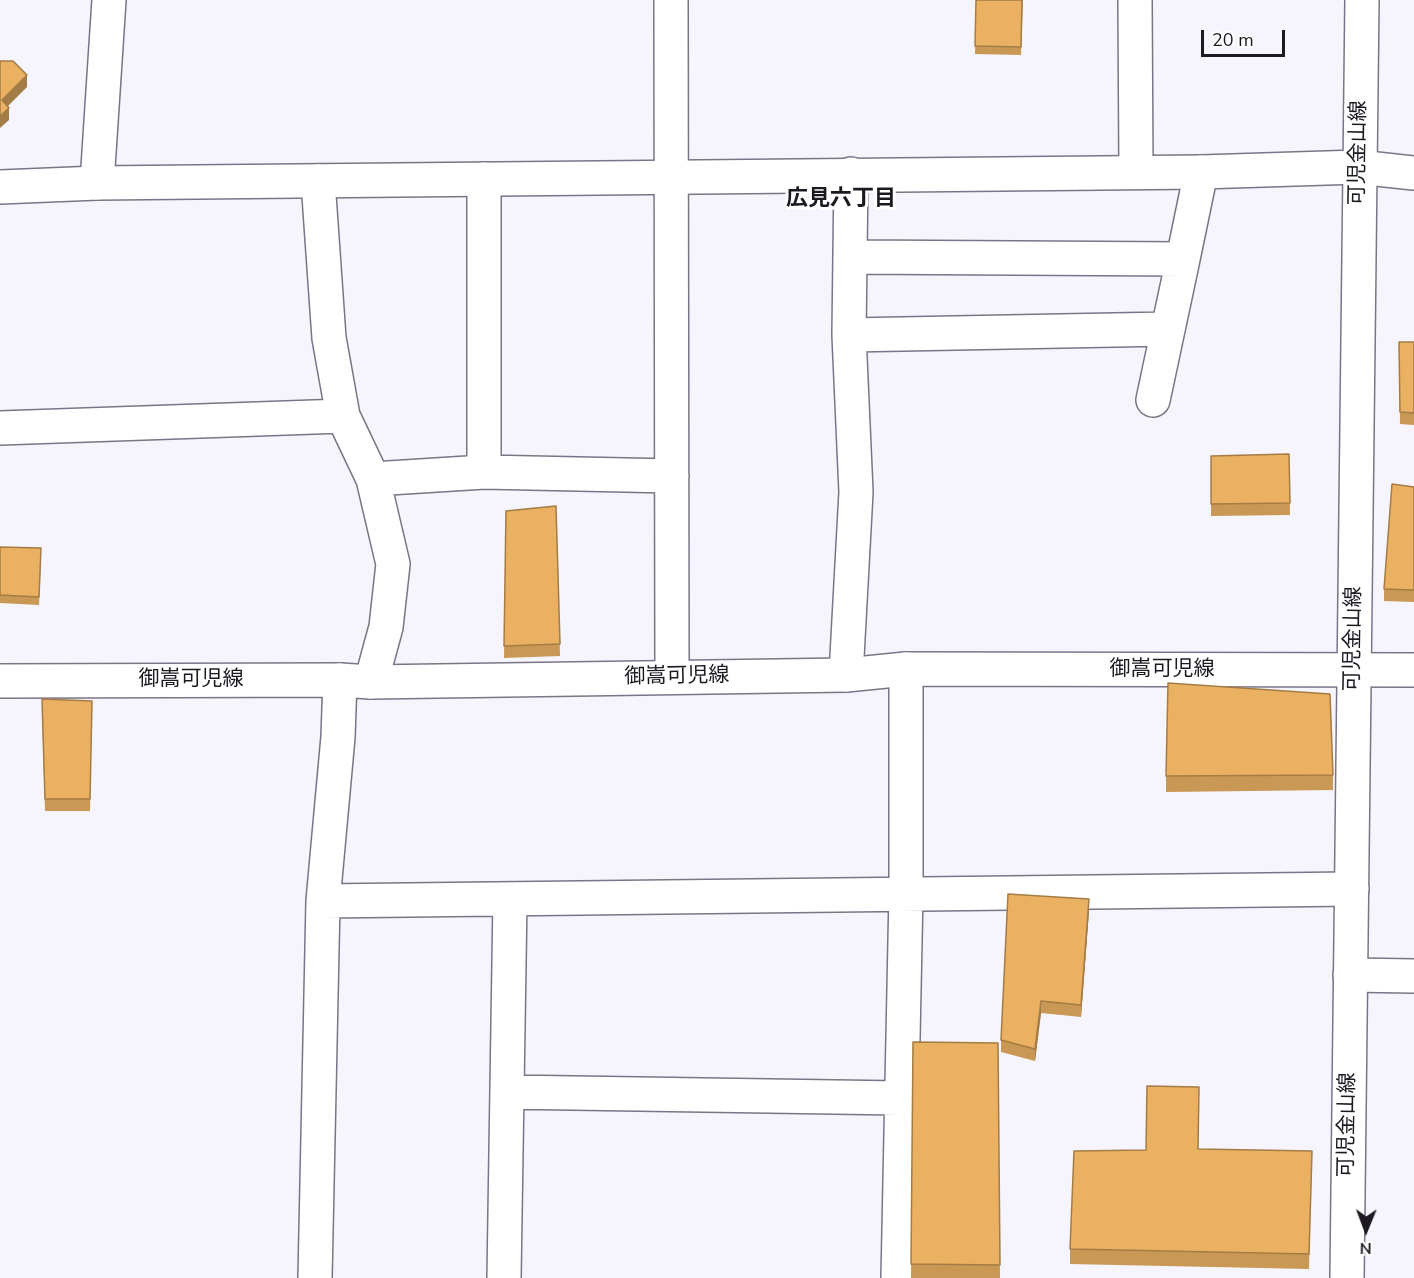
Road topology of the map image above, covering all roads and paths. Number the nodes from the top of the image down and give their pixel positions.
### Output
1 (109, 0) edge
2 (671, 0) edge
3 (1135, 0) edge
4 (1362, 0) edge
5 (1358, 167) junction
6 (1136, 171) junction
7 (1201, 172) junction
8 (1414, 173) edge
9 (852, 174) junction
10 (673, 176) junction
11 (484, 179) junction
12 (318, 181) junction
13 (98, 183) junction
14 (0, 187) edge
15 (850, 257) junction
16 (1184, 259) junction
17 (1168, 329) junction
18 (849, 335) junction
19 (1154, 400) dead end
20 (343, 416) junction
21 (0, 428) edge
22 (484, 472) junction
23 (672, 476) junction
24 (373, 479) junction
25 (906, 669) junction
26 (1353, 670) junction
27 (1414, 670) edge
28 (846, 675) junction
29 (672, 677) junction
30 (0, 681) edge
31 (356, 681) junction
32 (1352, 889) junction
33 (906, 893) junction
34 (510, 899) junction
35 (323, 901) junction
36 (1350, 975) junction
37 (1414, 976) edge
38 (507, 1092) junction
39 (900, 1098) junction
40 (315, 1278) edge
41 (504, 1278) edge
42 (898, 1278) edge
43 (1347, 1278) edge

1 - 13 street
2 - 10 street
3 - 6 street
4 - 5 street, 可児金山線
5 - 7 street
5 - 8 street
5 - 26 street, 可児金山線
6 - 7 street
6 - 9 street
7 - 16 street
9 - 10 street
9 - 15 street
10 - 11 street
10 - 23 street
11 - 12 street
11 - 22 street
12 - 13 street
12 - 20 street
13 - 14 street
15 - 16 street
15 - 18 street
16 - 17 street
17 - 18 street
17 - 19 street
18 - 28 street
20 - 21 street
20 - 24 street
22 - 23 street
22 - 24 street
23 - 29 street
24 - 31 street
25 - 26 street, 御嵩可児線
25 - 28 street, 御嵩可児線
25 - 33 street
26 - 27 street, 御嵩可児線
26 - 32 street, 可児金山線
28 - 29 street, 御嵩可児線
29 - 31 street, 御嵩可児線
30 - 31 street, 御嵩可児線
31 - 35 street
32 - 33 street
32 - 36 street, 可児金山線
33 - 34 street
33 - 39 street
34 - 35 street
34 - 38 street
35 - 40 street
36 - 37 street
36 - 43 street, 可児金山線
38 - 39 street
38 - 41 street
39 - 42 street

